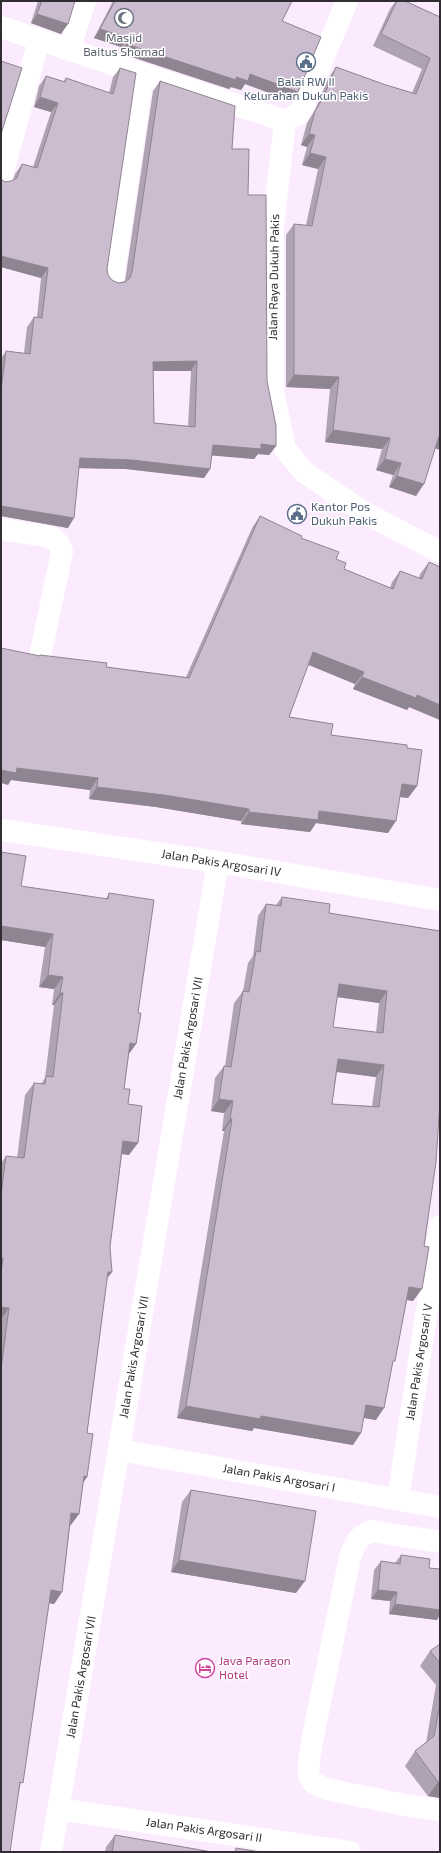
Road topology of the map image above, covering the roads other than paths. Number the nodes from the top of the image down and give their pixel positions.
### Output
1 (85, 1) edge
2 (347, 1) edge
3 (1, 27) edge
4 (39, 40) junction
5 (69, 50) junction
6 (142, 74) junction
7 (285, 121) junction
8 (1, 179) edge
9 (113, 280) edge
10 (1, 529) edge
11 (440, 552) edge
12 (41, 652) dead end
13 (1, 830) edge
14 (218, 862) junction
15 (440, 900) edge
16 (440, 1226) edge
17 (119, 1450) junction
18 (398, 1499) junction
19 (440, 1506) edge
20 (440, 1542) edge
21 (58, 1809) junction
22 (440, 1810) edge
23 (51, 1852) edge
24 (347, 1852) edge

1 - 5 street
2 - 7 street
3 - 4 street
4 - 5 street
4 - 8 street
5 - 6 street
6 - 7 street
6 - 9 street
7 - 11 street, Jalan Raya Dukuh Pakis
10 - 12 street
13 - 14 street, Jalan Pakis Argosari IV
14 - 15 street, Jalan Pakis Argosari IV
14 - 17 street, Jalan Pakis Argosari VII
16 - 18 street, Jalan Pakis Argosari V
17 - 18 street, Jalan Pakis Argosari I
17 - 21 street, Jalan Pakis Argosari VII
18 - 19 street, Jalan Pakis Argosari I
20 - 22 street
21 - 23 street, Jalan Pakis Argosari VII
21 - 24 street, Jalan Pakis Argosari II

